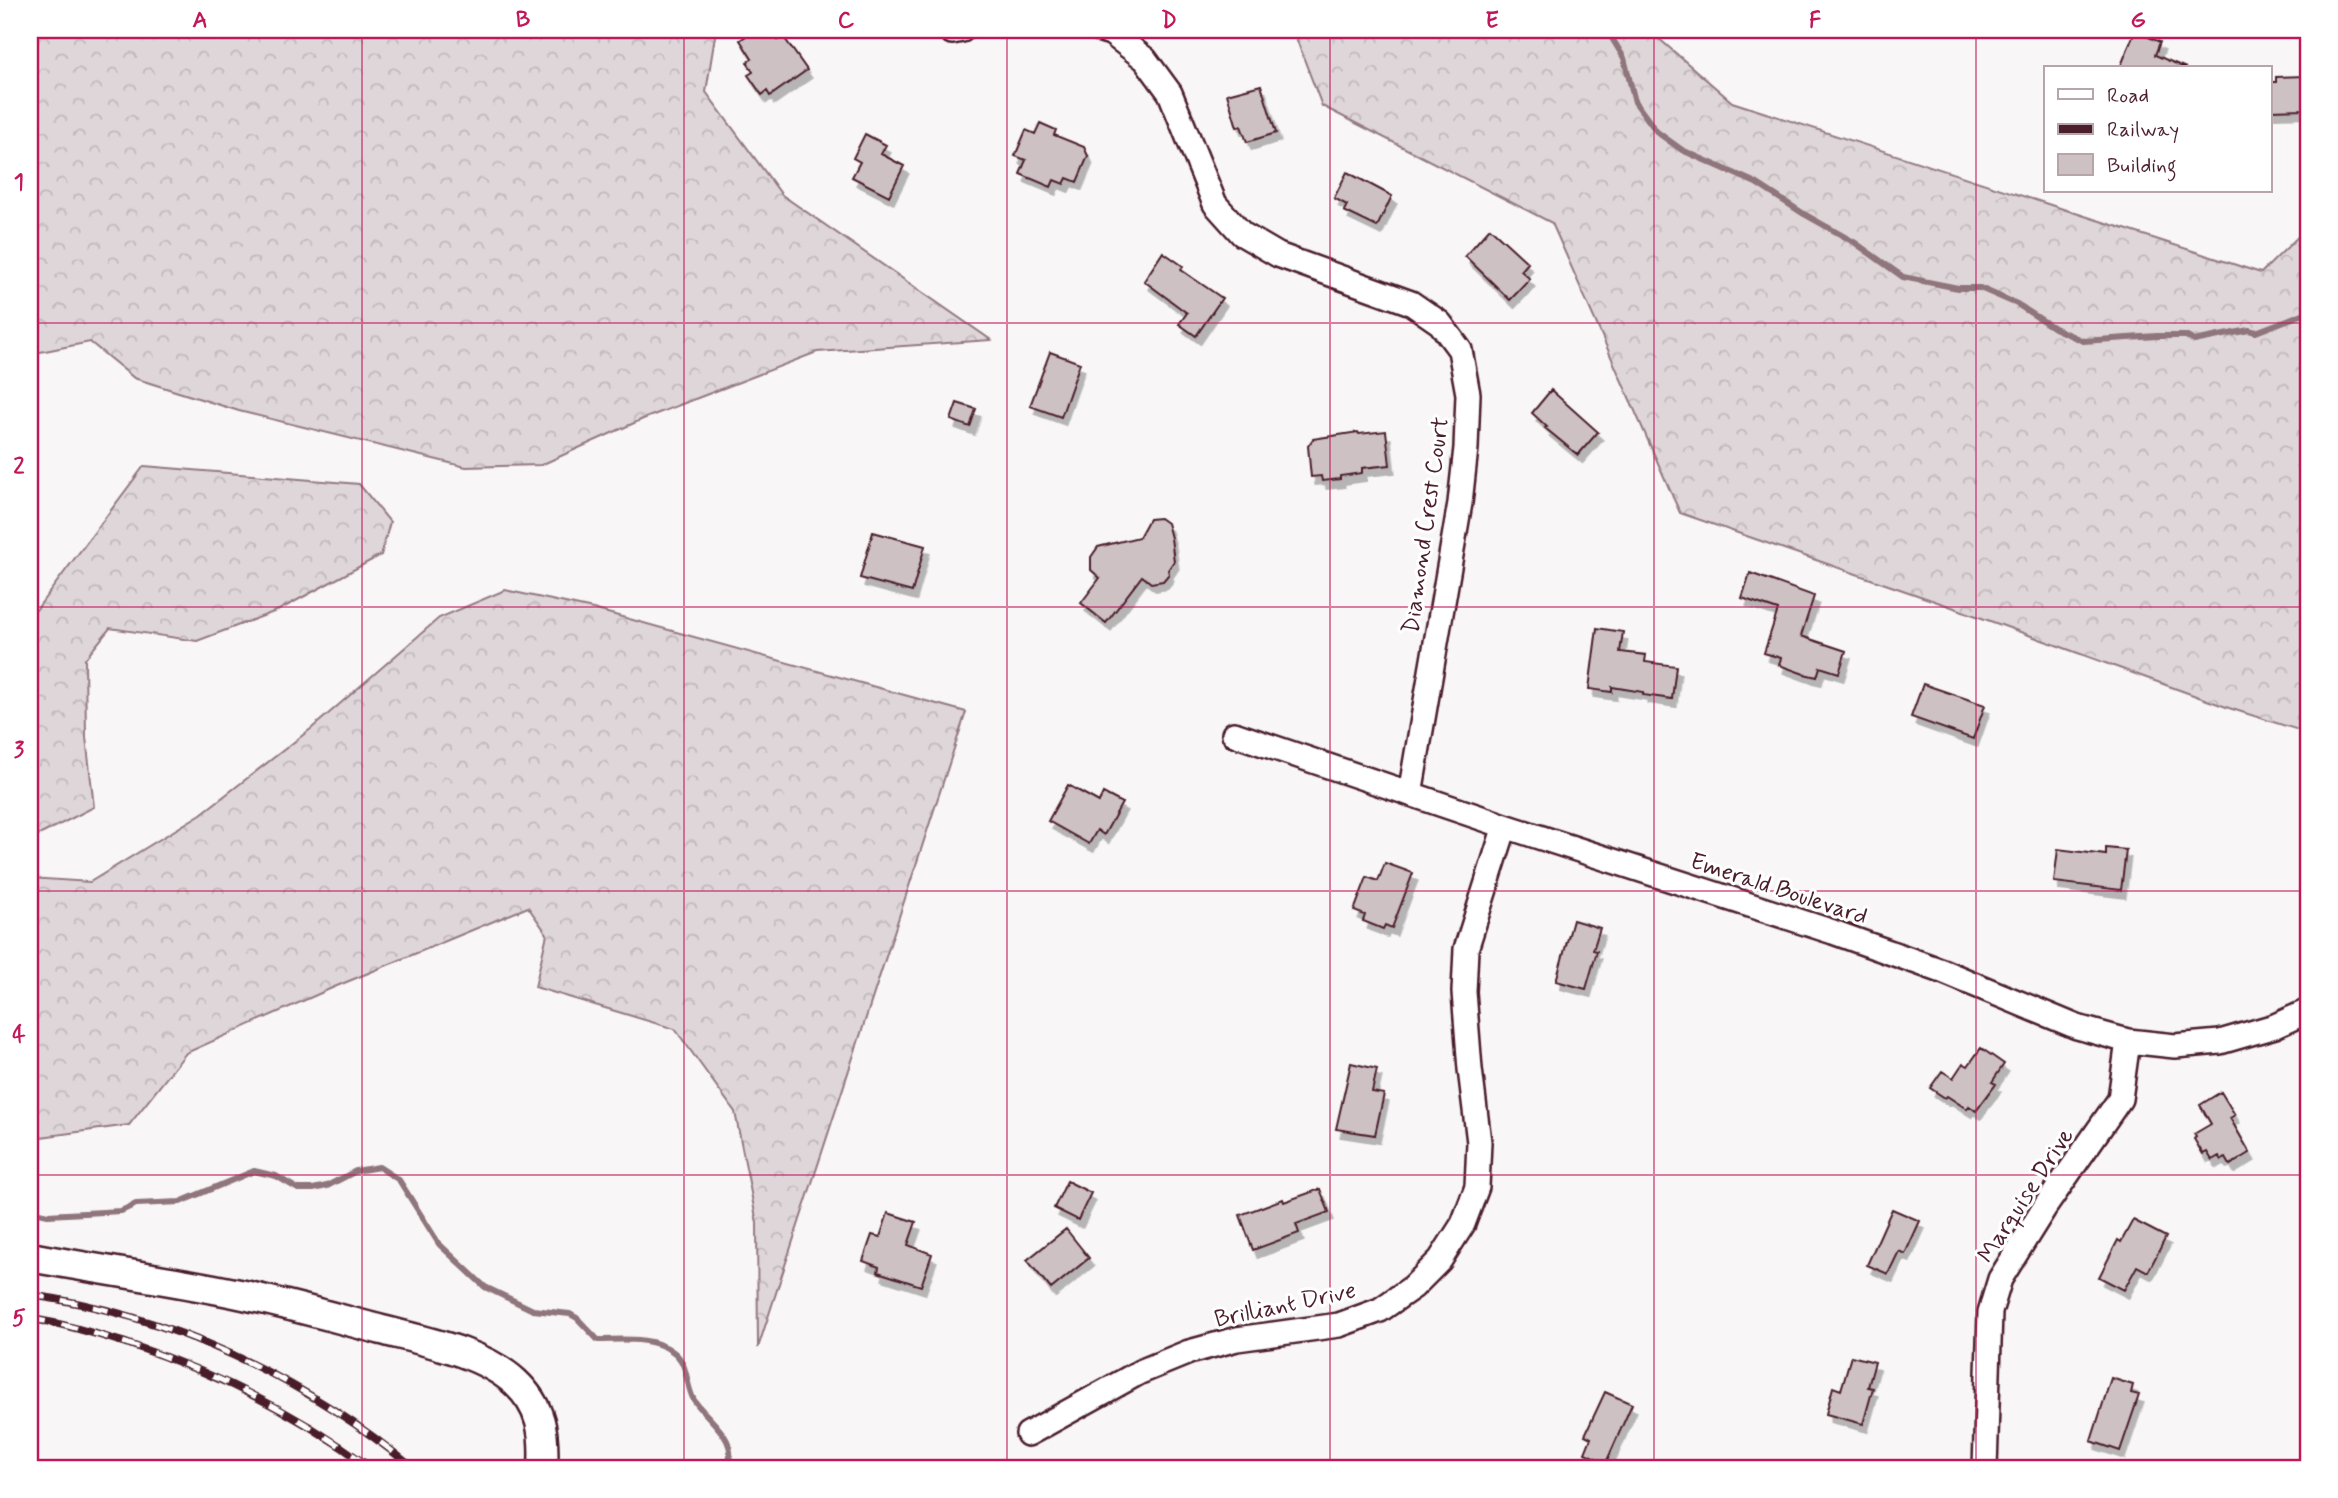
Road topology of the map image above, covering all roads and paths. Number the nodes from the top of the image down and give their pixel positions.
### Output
1 (1101, 30) edge
2 (1234, 734) dead end
3 (1410, 794) junction
4 (1505, 827) junction
5 (2308, 1011) edge
6 (2128, 1041) junction
7 (30, 1257) edge
8 (1028, 1434) dead end
9 (543, 1468) edge
10 (1984, 1468) edge

1 - 3 street, Diamond Crest Court
2 - 3 street, Emerald Boulevard
3 - 4 street, Emerald Boulevard
4 - 6 street, Emerald Boulevard
4 - 8 street, Brilliant Drive
5 - 6 street, Emerald Boulevard
6 - 10 street, Marquise Drive
7 - 9 street

